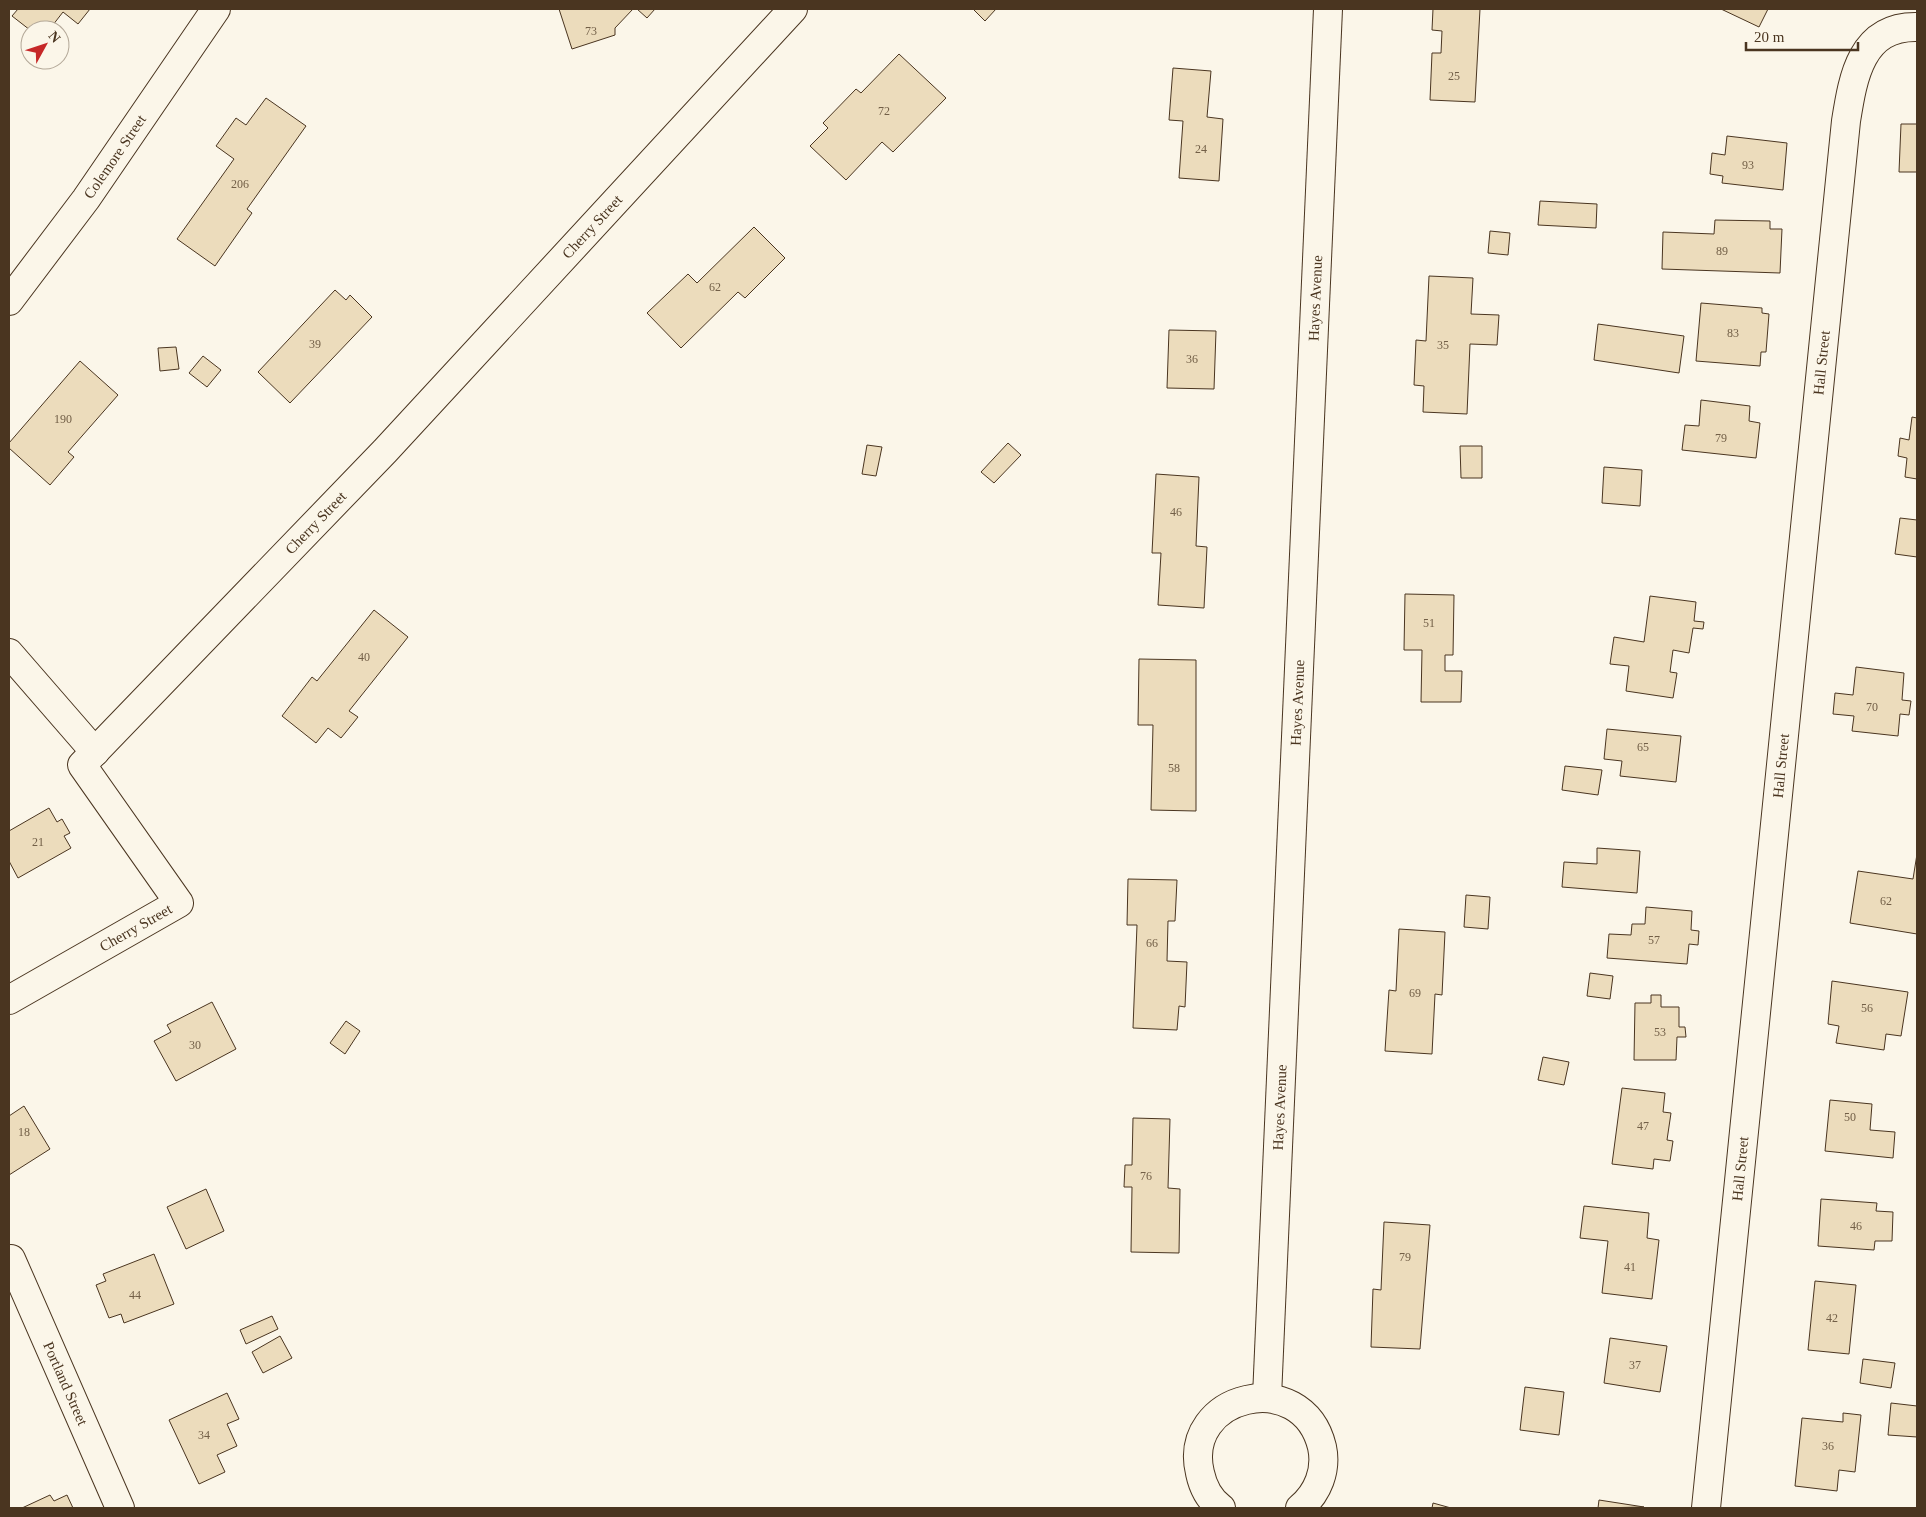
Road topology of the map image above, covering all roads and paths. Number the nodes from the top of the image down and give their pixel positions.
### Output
1 (216, 9) edge
2 (793, 9) edge
3 (1328, 9) edge
4 (1917, 27) edge
5 (9, 301) edge
6 (9, 653) edge
7 (95, 752) junction
8 (9, 1000) edge
9 (10, 1259) dead end
10 (1268, 1398) junction
11 (120, 1508) edge
12 (1221, 1508) edge
13 (1300, 1508) edge
14 (1706, 1508) edge

1 - 5 street, Colemore Street
2 - 7 street, Cherry Street
3 - 10 street, Hayes Avenue
4 - 14 street, Hall Street
6 - 7 street
7 - 8 street, Cherry Street
9 - 11 street, Portland Street
10 - 12 street
10 - 13 street

